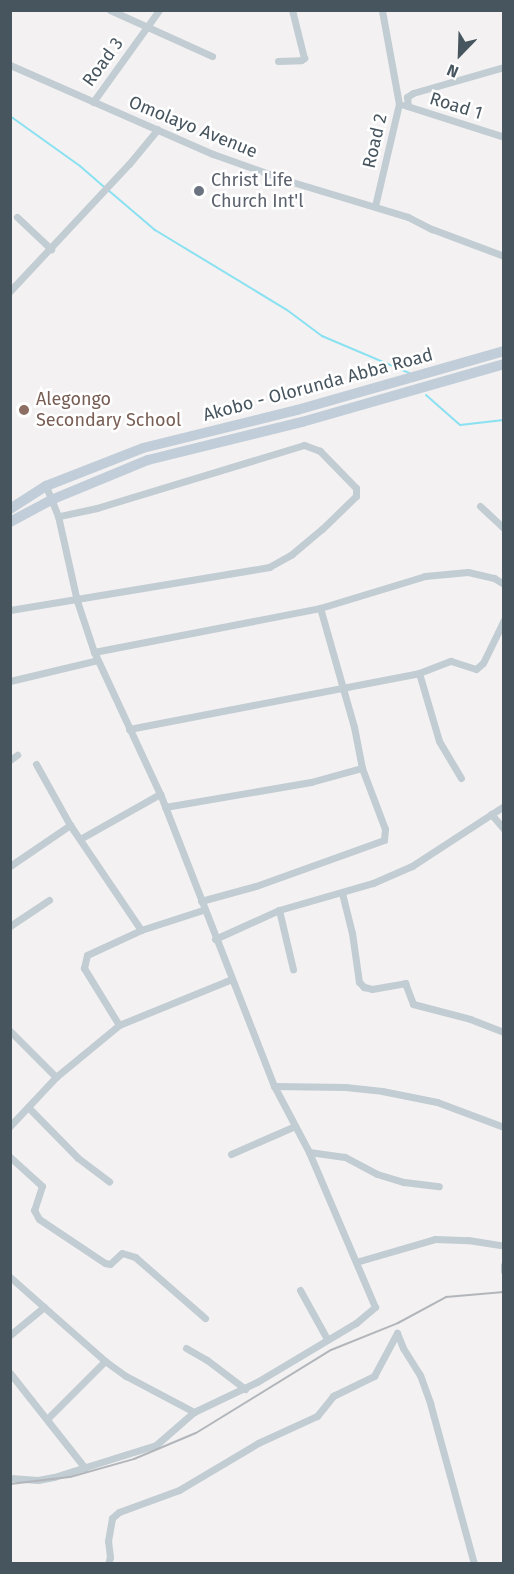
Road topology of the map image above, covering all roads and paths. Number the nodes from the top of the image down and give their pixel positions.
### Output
1 (110, 10) edge
2 (159, 10) edge
3 (292, 10) edge
4 (384, 11) edge
5 (147, 27) junction
6 (212, 56) dead end
7 (278, 61) dead end
8 (10, 65) edge
9 (504, 67) edge
10 (93, 102) junction
11 (399, 104) junction
12 (408, 106) junction
13 (158, 129) junction
14 (504, 136) edge
15 (375, 206) junction
16 (17, 217) dead end
17 (51, 249) junction
18 (504, 256) edge
19 (10, 291) edge
20 (504, 351) edge
21 (504, 364) edge
22 (371, 389) junction
23 (374, 402) junction
24 (46, 486) junction
25 (51, 500) junction
26 (480, 506) dead end
27 (10, 509) edge
28 (58, 516) junction
29 (10, 522) edge
30 (504, 528) edge
31 (504, 584) edge
32 (77, 601) junction
33 (320, 608) junction
34 (10, 610) edge
35 (504, 620) edge
36 (94, 651) junction
37 (98, 660) junction
38 (419, 673) junction
39 (10, 681) edge
40 (341, 688) junction
41 (129, 729) junction
42 (36, 764) dead end
43 (362, 768) junction
44 (461, 778) dead end
45 (160, 794) junction
46 (504, 806) edge
47 (165, 807) junction
48 (491, 814) junction
49 (70, 825) junction
50 (504, 830) edge
51 (80, 839) junction
52 (10, 866) edge
53 (342, 894) junction
54 (49, 900) dead end
55 (201, 902) junction
56 (203, 910) junction
57 (279, 910) junction
58 (10, 926) edge
59 (141, 930) junction
60 (215, 939) junction
61 (293, 969) dead end
62 (232, 980) junction
63 (119, 1025) junction
64 (10, 1031) edge
65 (504, 1032) edge
66 (56, 1077) junction
67 (274, 1086) junction
68 (28, 1107) junction
69 (10, 1126) edge
70 (295, 1126) junction
71 (504, 1127) edge
72 (309, 1152) junction
73 (231, 1154) dead end
74 (10, 1157) edge
75 (109, 1181) dead end
76 (439, 1186) dead end
77 (504, 1246) edge
78 (356, 1262) junction
79 (504, 1265) edge
80 (504, 1271) edge
81 (10, 1277) edge
82 (300, 1290) dead end
83 (44, 1307) junction
84 (205, 1318) dead end
85 (10, 1335) edge
86 (327, 1339) junction
87 (186, 1348) dead end
88 (105, 1361) junction
89 (10, 1373) edge
90 (19, 1384) junction
91 (245, 1389) junction
92 (10, 1390) edge
93 (194, 1412) junction
94 (47, 1419) junction
95 (85, 1468) junction
96 (10, 1478) edge
97 (108, 1563) edge
98 (474, 1563) edge

1 - 5 street
2 - 5 street, Road 3
3 - 7 street
4 - 11 street, Road 2
5 - 6 street
5 - 10 street, Road 3
8 - 10 street, Omolayo Avenue
9 - 12 street
10 - 13 street, Omolayo Avenue
11 - 12 street, Road 1
11 - 15 street, Road 2
12 - 14 street, Road 1
13 - 15 street, Omolayo Avenue
13 - 17 street
15 - 18 street, Omolayo Avenue
16 - 17 street
17 - 19 street
20 - 22 main road, Akobo - Olorunda Abba Road
21 - 23 main road, Akobo - Olorunda Abba Road
22 - 23 main road
22 - 24 main road, Akobo - Olorunda Abba Road
23 - 25 main road, Akobo - Olorunda Abba Road
24 - 25 street
24 - 27 main road, Akobo - Olorunda Abba Road
25 - 28 street
25 - 29 main road, Akobo - Olorunda Abba Road
26 - 30 street
28 - 32 street
28 - 32 street
31 - 33 street
32 - 34 street
32 - 36 street
33 - 36 street
33 - 40 street
35 - 38 street
36 - 37 street
37 - 39 street
37 - 41 street
38 - 40 street
38 - 44 street
40 - 41 street
40 - 43 street
41 - 45 street
42 - 49 street
43 - 47 street
43 - 55 street
45 - 47 street
45 - 51 street
46 - 48 street
47 - 55 street
48 - 50 street
48 - 53 street
49 - 51 street
49 - 52 street
51 - 59 street
53 - 57 street
53 - 65 street
54 - 58 street
55 - 56 street
56 - 59 street
56 - 60 street
57 - 60 street
57 - 61 street
59 - 63 street
60 - 62 street
62 - 63 street
62 - 67 street
63 - 66 street
64 - 66 street
66 - 68 street
67 - 70 street
67 - 71 street
68 - 69 street
68 - 75 street
70 - 72 street
70 - 73 street
72 - 76 street
72 - 78 street
74 - 84 street
77 - 78 street
78 - 86 street
79 - 80 street
81 - 83 street
82 - 86 street
83 - 85 street
83 - 88 street
86 - 91 street
87 - 91 street
88 - 93 street
88 - 94 street
89 - 90 street
90 - 92 street
90 - 94 street
91 - 93 street
93 - 95 street
94 - 95 street
95 - 96 street
97 - 98 street

